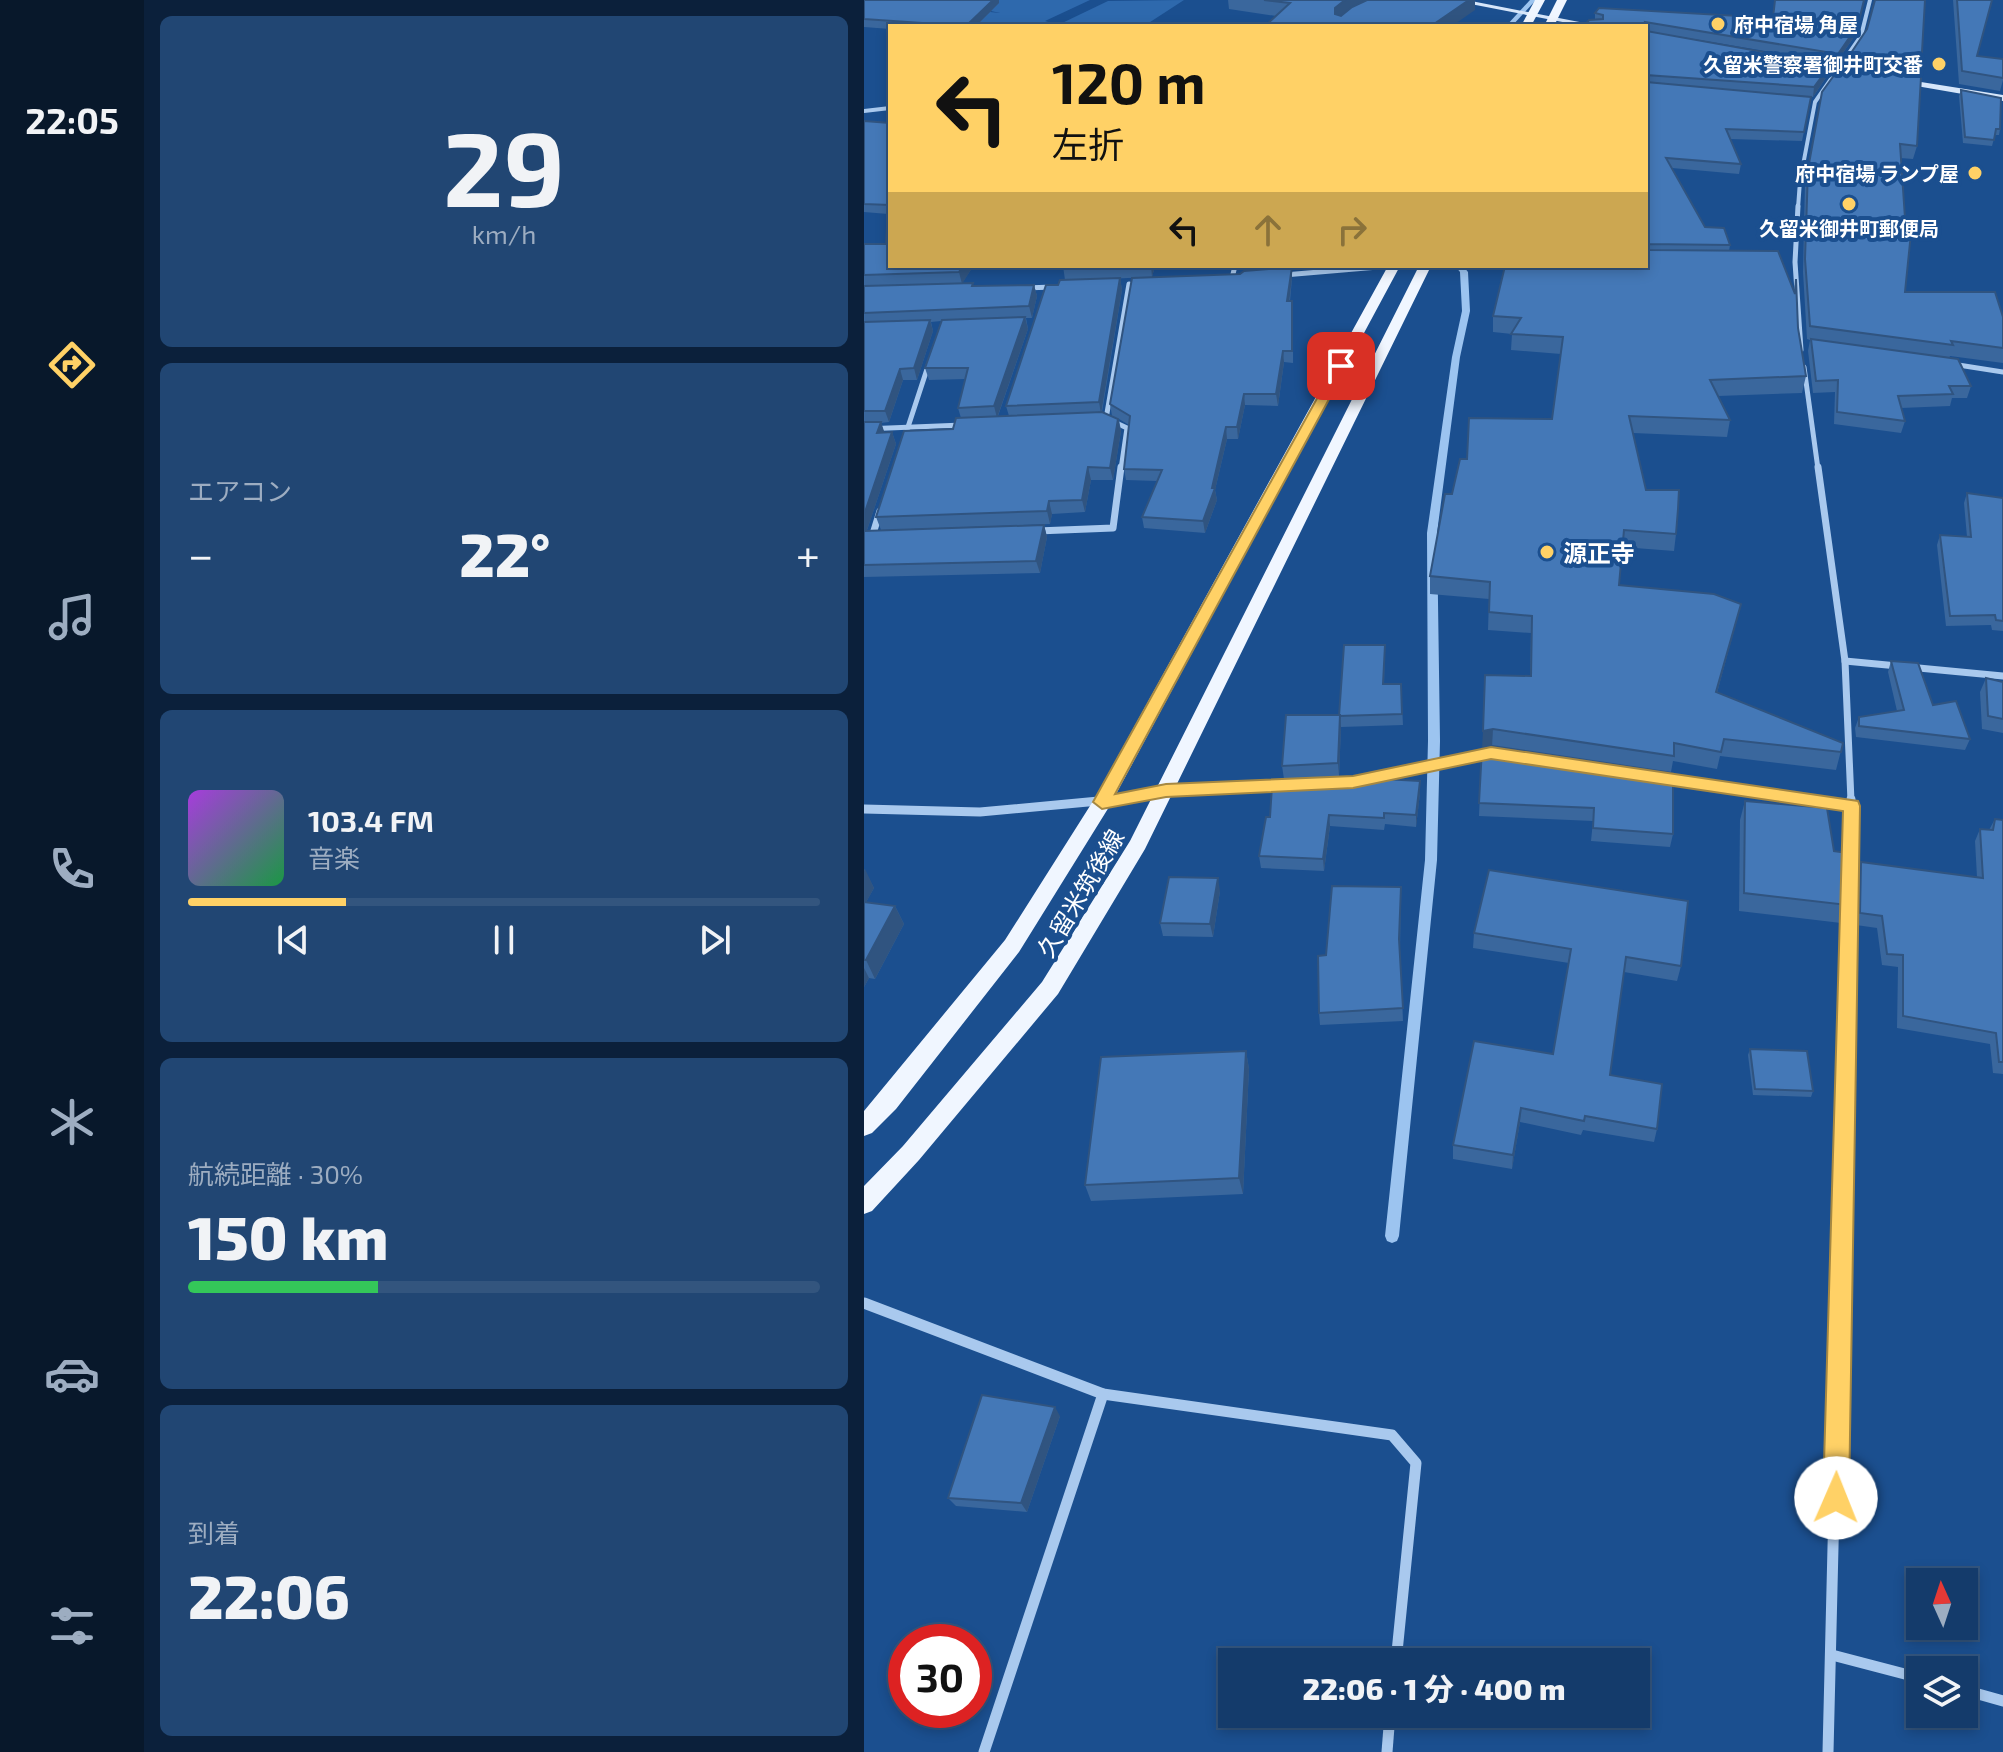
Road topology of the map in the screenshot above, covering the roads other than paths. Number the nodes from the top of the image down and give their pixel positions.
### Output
1 (1454, 0) edge
2 (1540, 0) edge
3 (1562, 0) edge
4 (1870, 0) edge
5 (1533, 15) junction
6 (1551, 22) edge
7 (1527, 24) edge
8 (1574, 24) edge
9 (1822, 67) edge
10 (1837, 70) junction
11 (1852, 73) edge
12 (1897, 80) edge
13 (2003, 98) edge
14 (1800, 101) edge
15 (1815, 102) junction
16 (888, 108) edge
17 (864, 111) edge
18 (1780, 261) edge
19 (1795, 262) junction
20 (1234, 268) edge
21 (1368, 268) edge
22 (1391, 268) edge
23 (1424, 268) edge
24 (1272, 276) edge
25 (1232, 278) junction
26 (1245, 278) edge
27 (1217, 279) edge
28 (1144, 283) edge
29 (1129, 284) junction
30 (1115, 285) edge
31 (1045, 287) junction
32 (1059, 287) edge
33 (1015, 288) edge
34 (1042, 299) edge
35 (1800, 344) junction
36 (1815, 346) edge
37 (932, 355) edge
38 (1947, 363) edge
39 (2003, 372) edge
40 (1091, 419) edge
41 (1106, 419) junction
42 (970, 425) edge
43 (908, 427) junction
44 (864, 429) edge
45 (903, 441) edge
46 (885, 496) edge
47 (1023, 532) edge
48 (887, 536) edge
49 (868, 537) edge
50 (1845, 661) junction
51 (2003, 676) edge
52 (1507, 756) edge
53 (1648, 776) edge
54 (1353, 782) edge
55 (1306, 784) edge
56 (1166, 791) junction
57 (1102, 802) junction
58 (1851, 806) junction
59 (864, 809) edge
60 (864, 1126) edge
61 (864, 1203) edge
62 (864, 1303) edge
63 (1103, 1394) junction
64 (1397, 1648) edge
65 (1832, 1655) junction
66 (1906, 1674) edge
67 (1978, 1694) edge
68 (2003, 1701) edge
69 (1389, 1728) edge
70 (984, 1752) edge
71 (1387, 1752) edge
72 (1828, 1752) edge

1 - 5 main road
2 - 5 main road
3 - 6 main road
4 - 10 street
5 - 6 main road
5 - 7 main road
6 - 8 main road
9 - 10 main road
10 - 11 main road
10 - 15 street
12 - 13 main road
14 - 15 street
15 - 19 street
16 - 17 street
18 - 19 street
19 - 35 street
20 - 25 street
21 - 24 street
22 - 57 main road, 久留米筑後線
23 - 56 main road, 久留米筑後線
25 - 26 street
25 - 27 street
28 - 29 street
29 - 30 street
29 - 41 street
31 - 32 street
31 - 33 street
31 - 34 street
35 - 36 street
35 - 50 street
37 - 43 street
38 - 39 street
40 - 41 street
41 - 47 street
42 - 43 street
43 - 44 street
43 - 45 street
46 - 49 street
48 - 49 street
50 - 51 street
50 - 58 street
52 - 54 street
53 - 58 street
55 - 56 street
56 - 57 street
56 - 61 main road, 久留米筑後線
57 - 59 street
57 - 60 main road, 久留米筑後線
58 - 65 street
62 - 63 street
63 - 64 street
63 - 70 street
65 - 66 street
65 - 72 street
67 - 68 street
69 - 71 street

